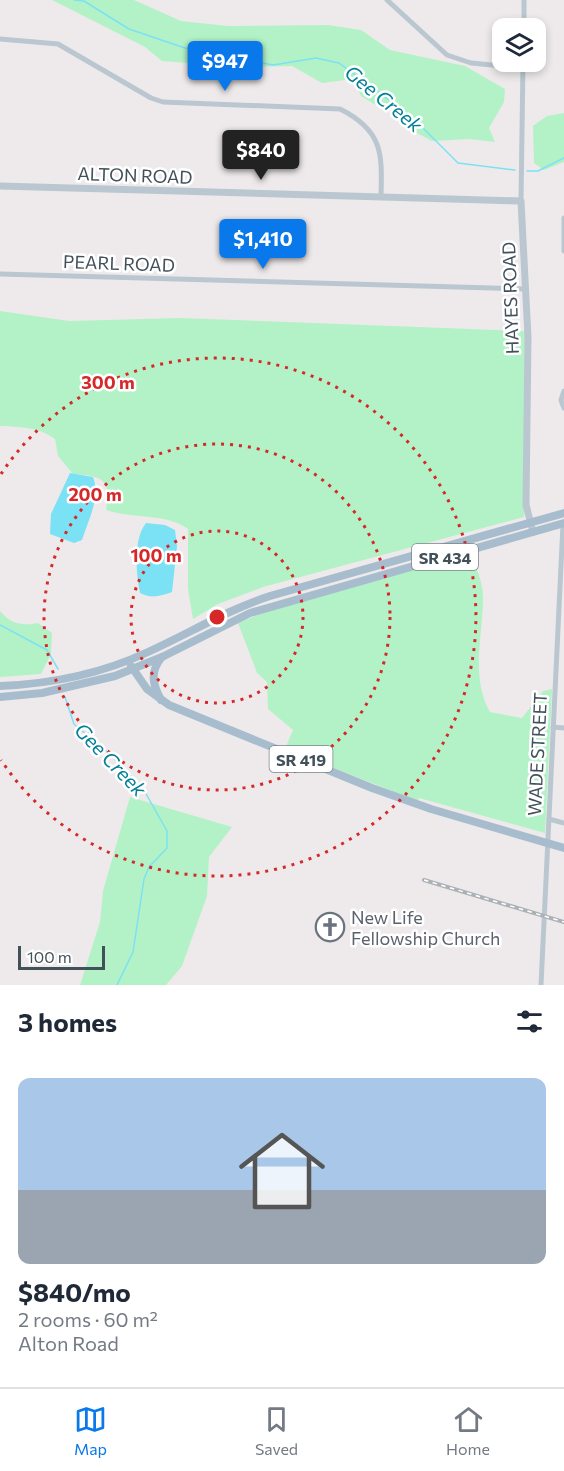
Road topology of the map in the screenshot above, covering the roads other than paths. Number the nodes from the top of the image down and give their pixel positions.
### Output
1 (387, 0) edge
2 (524, 0) edge
3 (524, 18) edge
4 (0, 39) edge
5 (492, 64) edge
6 (523, 72) edge
7 (0, 186) edge
8 (381, 197) junction
9 (521, 201) junction
10 (564, 218) edge
11 (564, 251) edge
12 (0, 274) edge
13 (525, 289) junction
14 (564, 391) edge
15 (564, 408) edge
16 (564, 513) edge
17 (530, 522) junction
18 (563, 524) edge
19 (533, 532) junction
20 (338, 576) junction
21 (324, 591) junction
22 (162, 657) junction
23 (128, 661) junction
24 (133, 669) junction
25 (0, 686) edge
26 (0, 696) edge
27 (161, 701) junction
28 (553, 727) junction
29 (564, 728) edge
30 (549, 819) junction
31 (564, 823) edge
32 (548, 843) junction
33 (564, 848) edge
34 (541, 985) edge

1 - 5 street
2 - 3 street
4 - 8 street
6 - 9 street, HAYES ROAD
7 - 8 street, ALTON ROAD
8 - 9 street, ALTON ROAD
9 - 13 street, HAYES ROAD
10 - 11 street
12 - 13 street, PEARL ROAD
13 - 17 street, HAYES ROAD
14 - 15 street
16 - 17 main road, SR 434
17 - 19 street, HAYES ROAD
17 - 20 main road, SR 434
18 - 19 main road, SR 434
18 - 28 street, WADE STREET
19 - 21 main road, SR 434
20 - 21 main road
20 - 23 main road, SR 434
21 - 22 main road, SR 434
22 - 24 main road, SR 434
22 - 27 main road
23 - 24 main road, SR 419
23 - 25 main road
24 - 26 main road
24 - 27 main road, SR 419
27 - 32 main road, SR 419
28 - 29 street
28 - 30 street, WADE STREET
30 - 31 street
30 - 32 street, WADE STREET
32 - 33 main road, SR 419
32 - 34 street, WADE STREET

